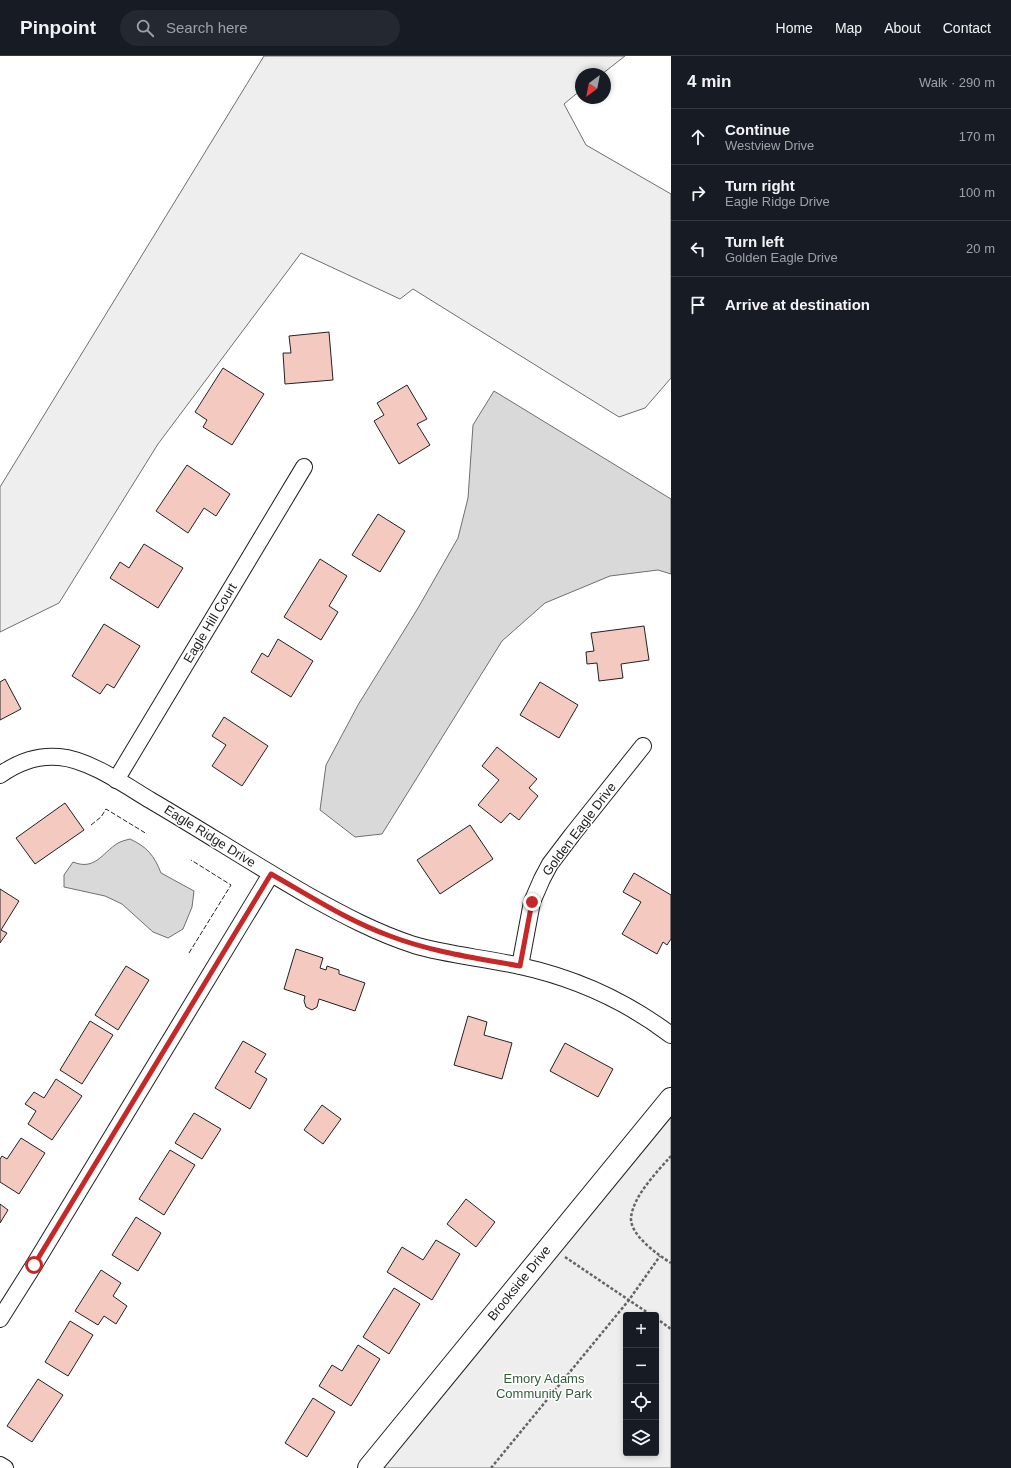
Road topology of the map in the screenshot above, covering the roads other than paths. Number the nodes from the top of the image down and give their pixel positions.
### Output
1 (304, 467) dead end
2 (644, 746) dead end
3 (0, 775) edge
4 (116, 780) junction
5 (271, 874) junction
6 (520, 966) junction
7 (671, 1035) edge
8 (671, 1099) edge
9 (0, 1319) edge
10 (0, 1465) edge
11 (4, 1468) edge
12 (369, 1468) edge

1 - 4 street, Eagle Hill Court
2 - 6 street, Golden Eagle Drive
3 - 4 street, Eagle Ridge Drive
4 - 5 street, Eagle Ridge Drive
5 - 6 street, Eagle Ridge Drive
5 - 9 street
6 - 7 street, Eagle Ridge Drive
8 - 12 street, Brookside Drive
10 - 11 street

